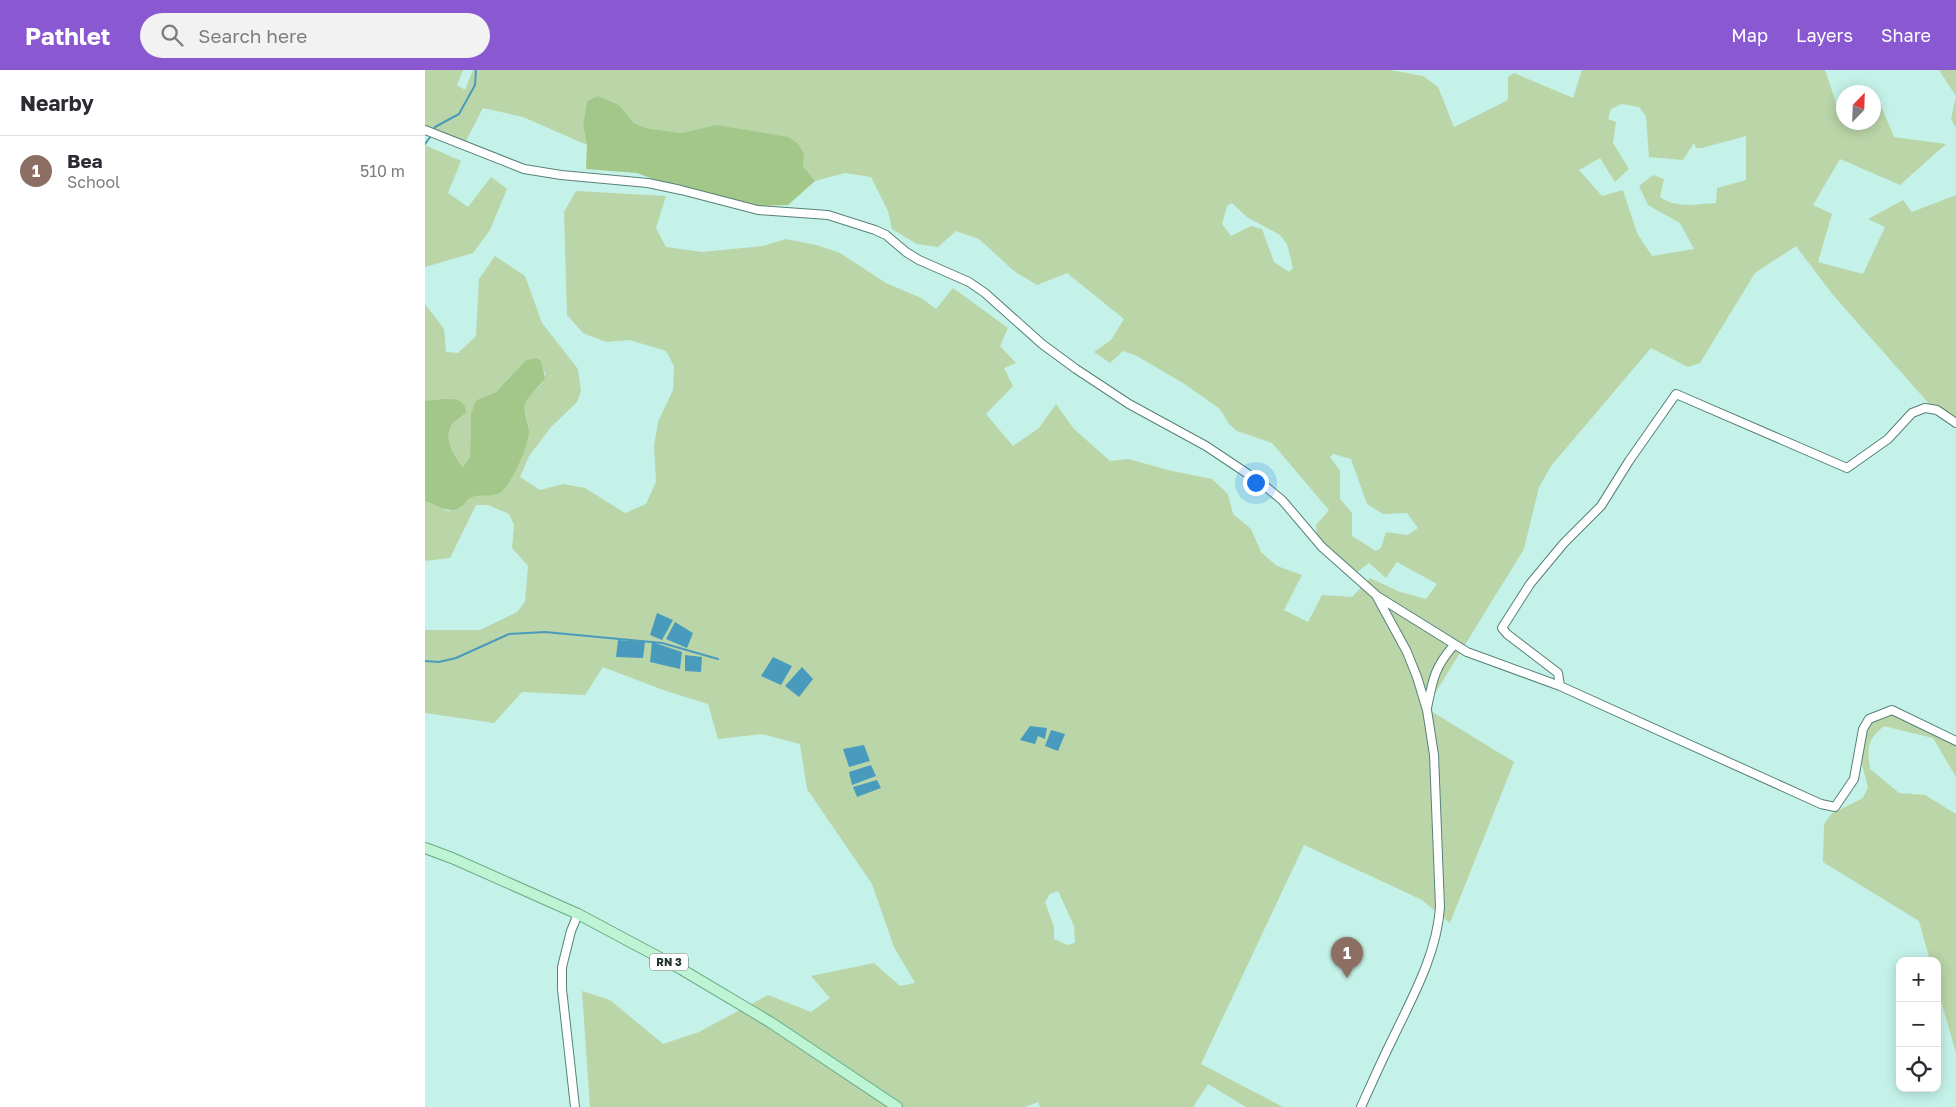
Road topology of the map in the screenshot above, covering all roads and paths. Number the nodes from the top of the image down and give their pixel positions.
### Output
1 (427, 131) edge
2 (1956, 423) edge
3 (1376, 595) junction
4 (1454, 645) junction
5 (1560, 686) junction
6 (1427, 710) junction
7 (1956, 741) edge
8 (425, 848) edge
9 (578, 914) junction
10 (575, 1107) edge
11 (897, 1107) edge
12 (1361, 1107) edge

1 - 3 street
2 - 5 street
3 - 4 street
3 - 6 street
4 - 5 street
4 - 6 street
5 - 7 street
6 - 12 street
8 - 9 main road, RN 3
9 - 10 street
9 - 11 main road, RN 3

